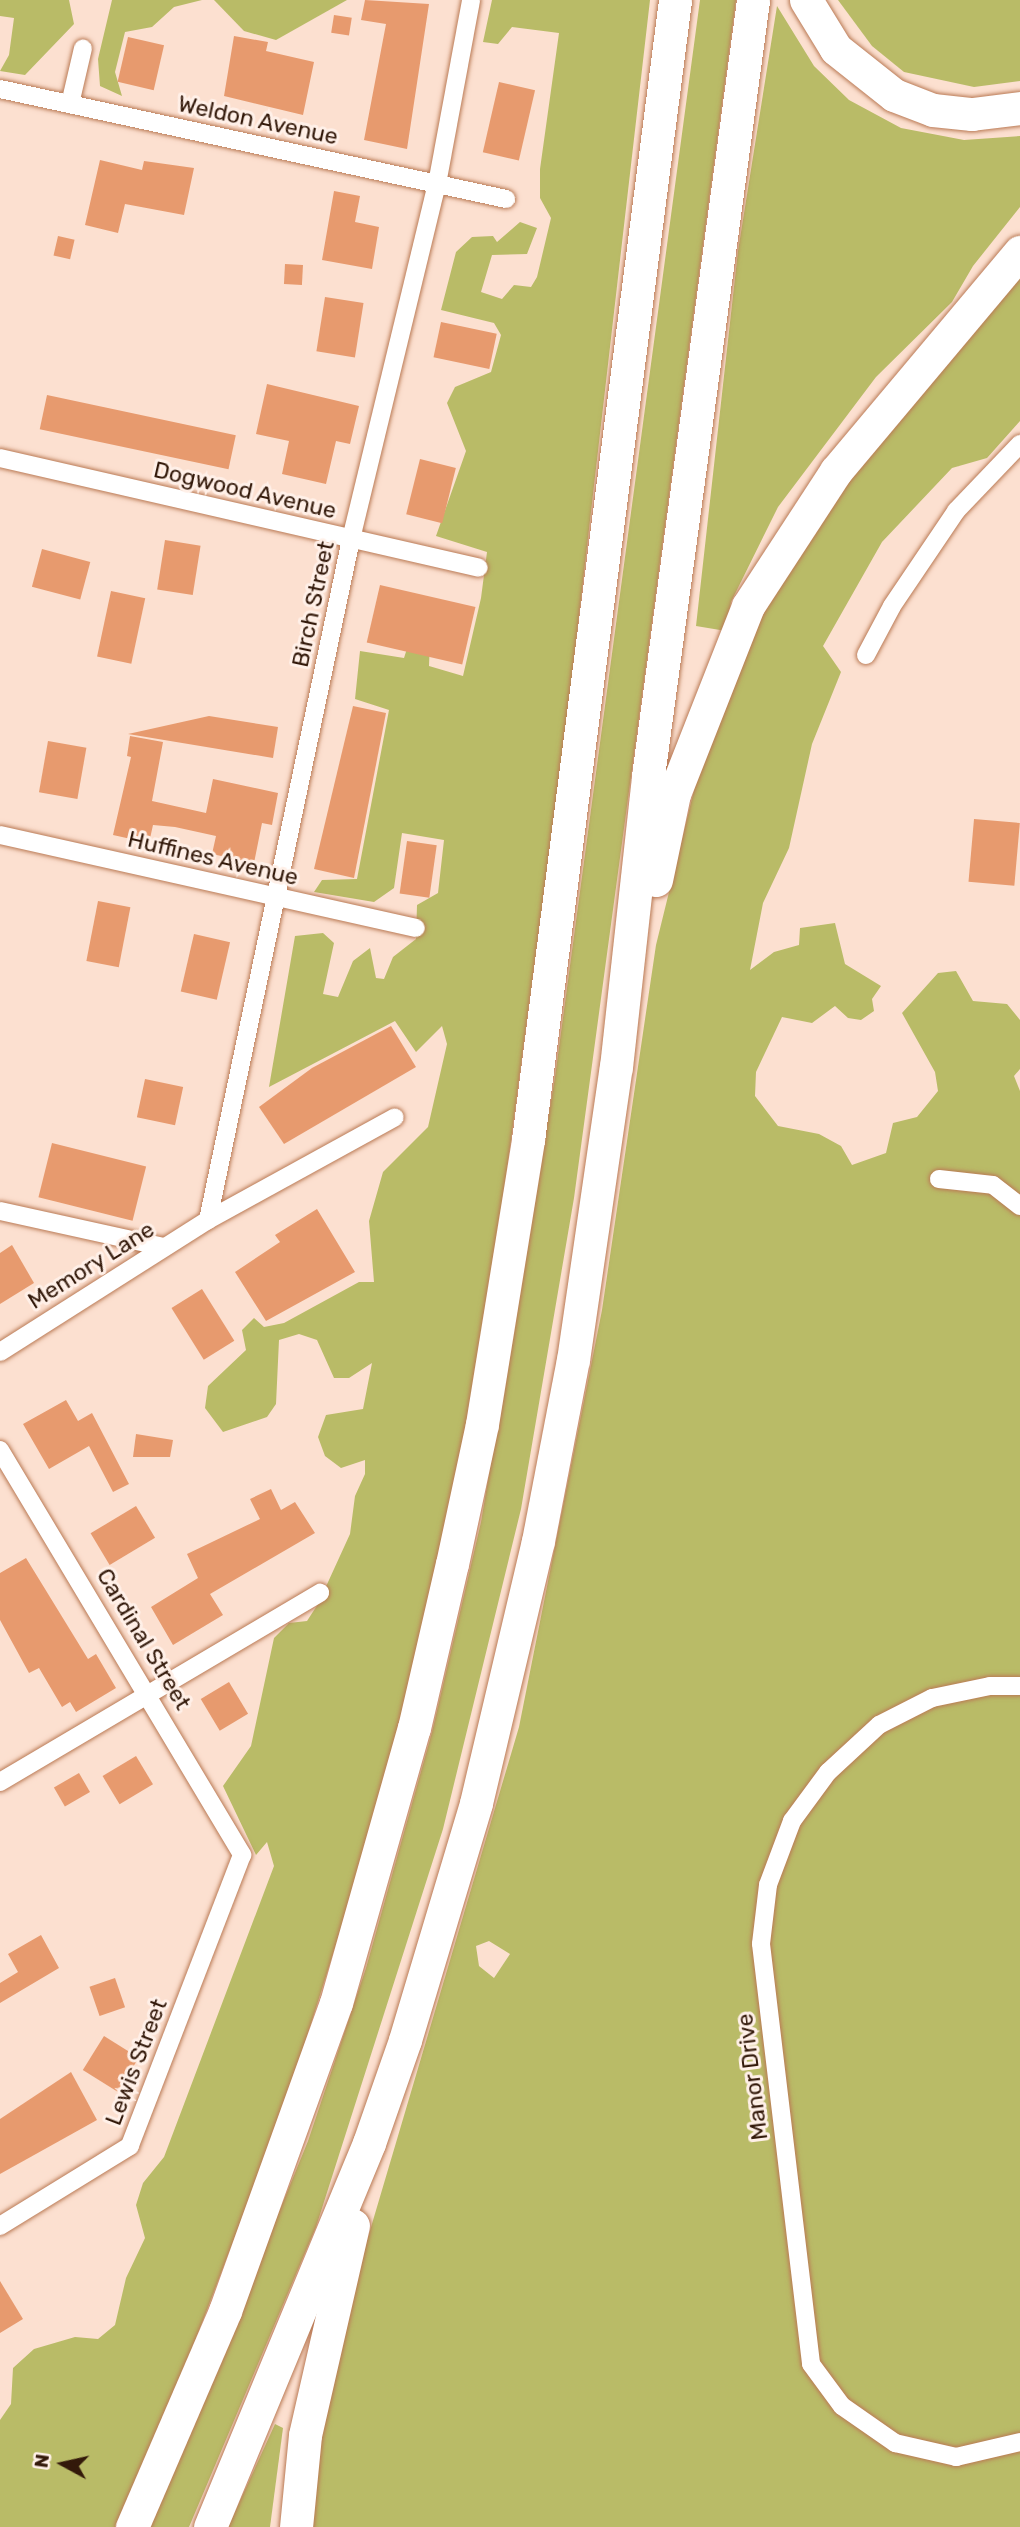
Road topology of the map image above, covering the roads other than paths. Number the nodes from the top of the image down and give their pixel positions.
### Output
1 (471, 0) edge
2 (675, 0) edge
3 (753, 0) edge
4 (806, 0) edge
5 (83, 48) dead end
6 (0, 89) edge
7 (70, 104) junction
8 (1020, 108) edge
9 (437, 184) junction
10 (506, 199) dead end
11 (1020, 252) edge
12 (1020, 444) edge
13 (0, 458) edge
14 (351, 539) junction
15 (479, 568) dead end
16 (866, 655) dead end
17 (0, 835) edge
18 (276, 897) junction
19 (416, 928) dead end
20 (616, 1067) junction
21 (395, 1117) dead end
22 (939, 1179) dead end
23 (1020, 1206) edge
24 (0, 1211) edge
25 (208, 1220) junction
26 (164, 1247) junction
27 (0, 1352) edge
28 (0, 1450) edge
29 (320, 1592) dead end
30 (1020, 1686) edge
31 (148, 1691) junction
32 (0, 1782) edge
33 (242, 1855) joint
34 (369, 2143) junction
35 (0, 2226) edge
36 (1020, 2442) edge
37 (132, 2527) edge
38 (210, 2527) edge
39 (296, 2527) edge

1 - 9 street, Birch Street
2 - 37 highway
3 - 20 highway
4 - 8 highway
5 - 7 street
6 - 7 street, Weldon Avenue
7 - 9 street, Weldon Avenue
9 - 10 street, Weldon Avenue
9 - 14 street, Birch Street
11 - 20 highway
12 - 16 street
13 - 14 street, Dogwood Avenue
14 - 15 street, Dogwood Avenue
14 - 18 street, Birch Street
17 - 18 street, Huffines Avenue
18 - 19 street, Huffines Avenue
18 - 25 street, Birch Street
20 - 34 highway
21 - 25 street, Memory Lane
22 - 23 street
24 - 26 street
25 - 26 street, Memory Lane
26 - 27 street, Memory Lane
28 - 31 street, Cardinal Street
29 - 31 street
30 - 36 street, Manor Drive
31 - 32 street
31 - 33 street, Cardinal Street
33 - 35 street, Lewis Street
34 - 38 highway
34 - 39 highway

